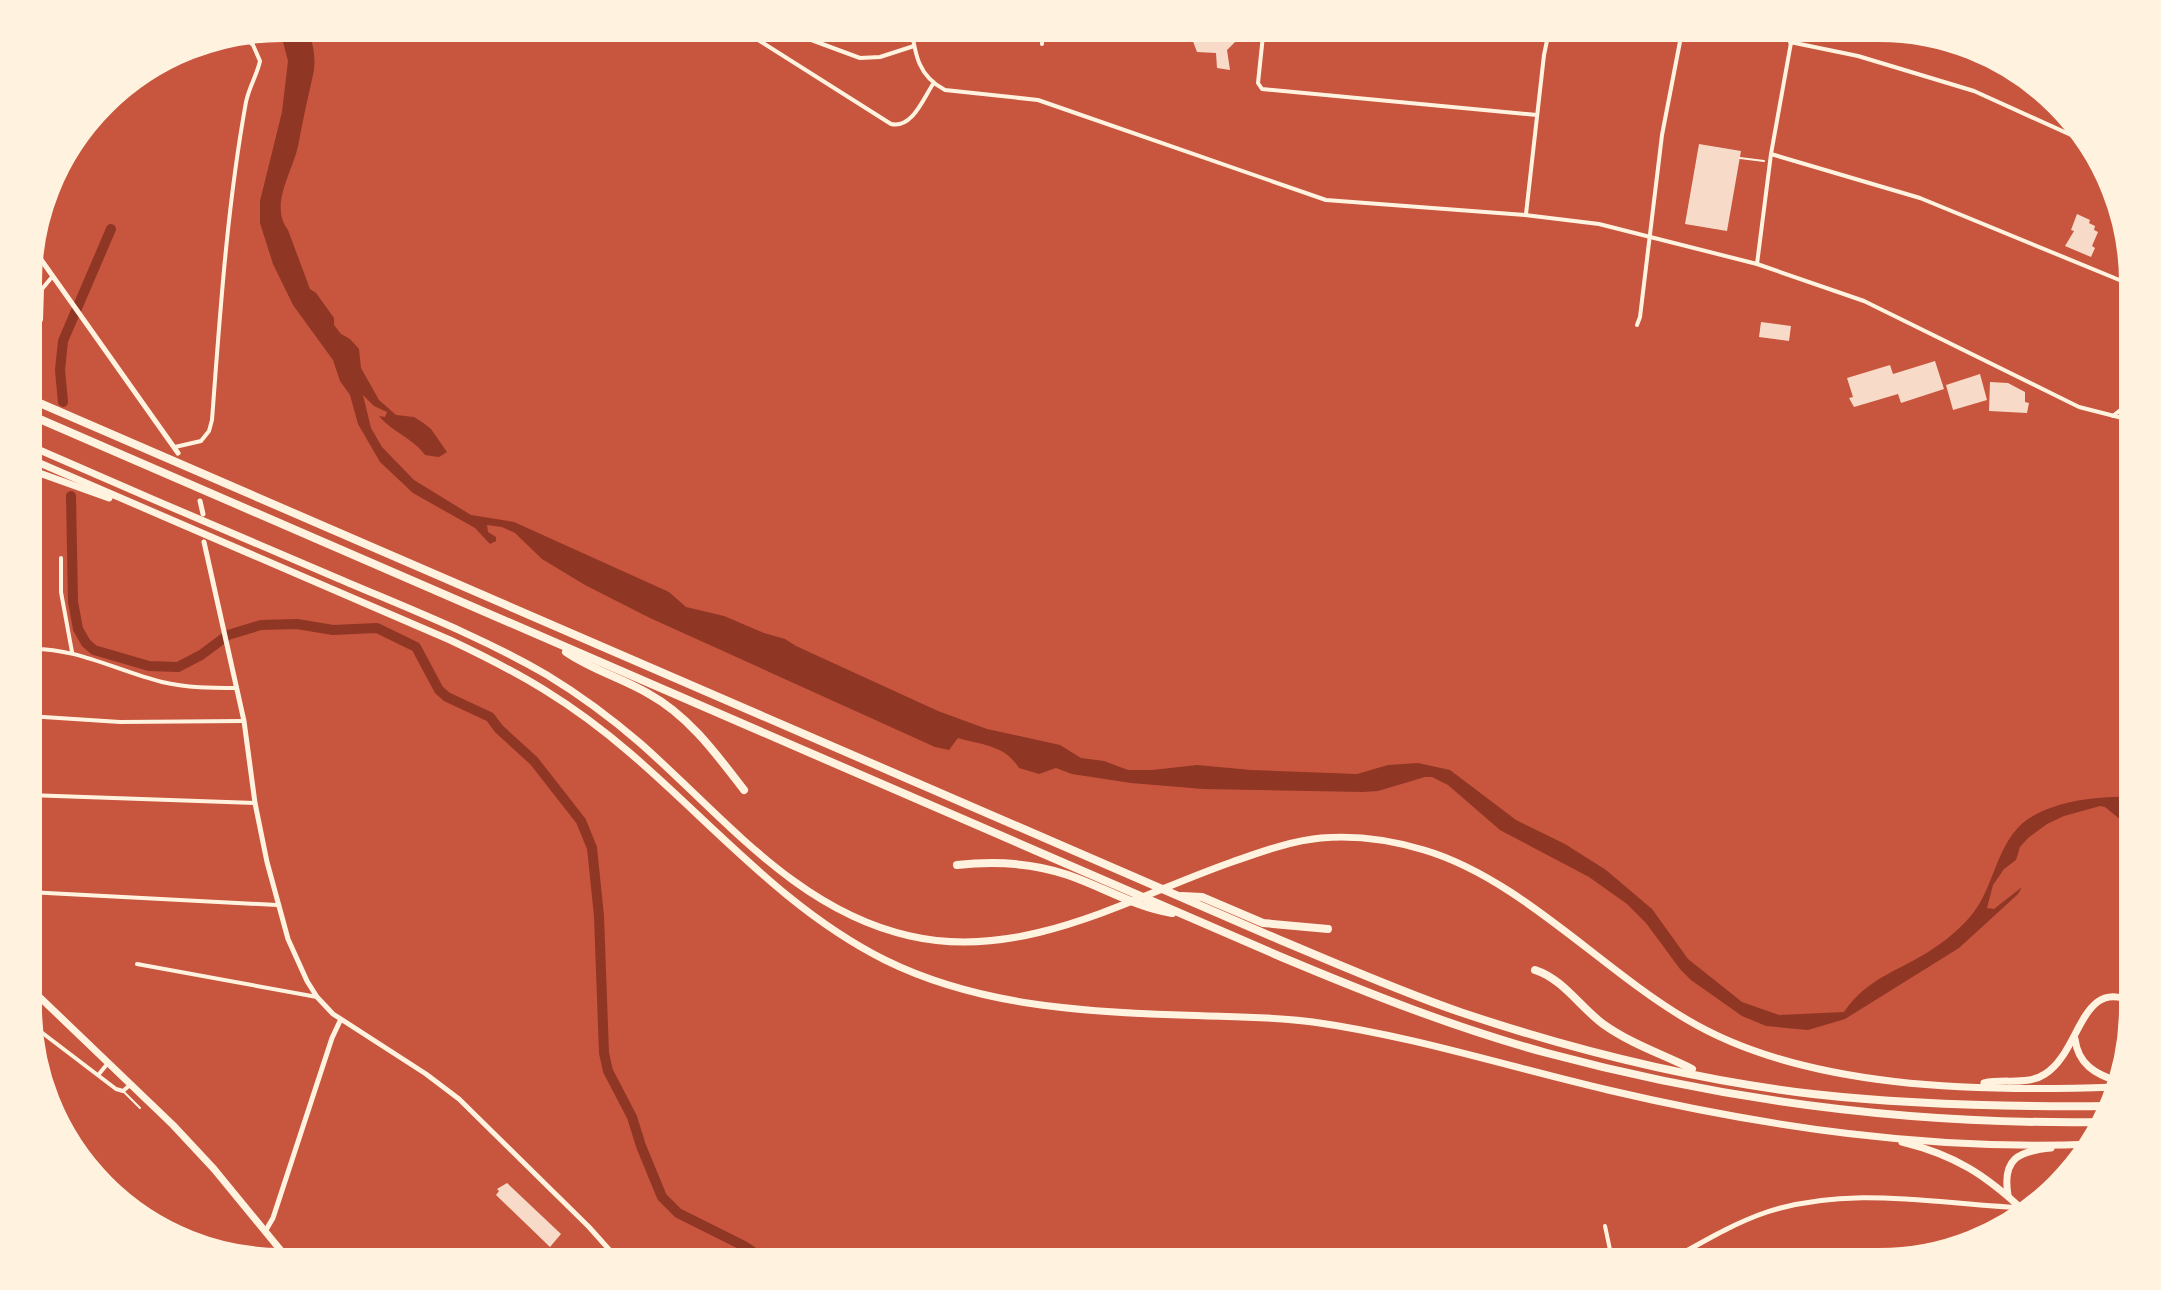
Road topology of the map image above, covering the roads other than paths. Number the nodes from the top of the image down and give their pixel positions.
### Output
1 (758, 40) edge
2 (811, 40) edge
3 (913, 40) edge
4 (1042, 40) edge
5 (1263, 40) edge
6 (1548, 40) edge
7 (1680, 40) edge
8 (250, 42) edge
9 (1790, 42) joint
10 (1042, 44) dead end
11 (914, 46) junction
12 (933, 84) junction
13 (1537, 115) junction
14 (2071, 135) edge
15 (1771, 154) junction
16 (1525, 215) junction
17 (1648, 236) junction
18 (41, 261) edge
19 (1757, 264) junction
20 (52, 277) junction
21 (2120, 280) edge
22 (41, 320) dead end
23 (1637, 325) dead end
24 (40, 403) edge
25 (2120, 410) edge
26 (2113, 416) junction
27 (2120, 418) edge
28 (40, 419) edge
29 (40, 450) edge
30 (177, 450) joint
31 (40, 464) edge
32 (40, 473) edge
33 (200, 501) dead end
34 (203, 514) dead end
35 (176, 522) junction
36 (204, 542) dead end
37 (61, 558) dead end
38 (553, 642) junction
39 (40, 650) edge
40 (72, 652) junction
41 (237, 688) junction
42 (40, 717) edge
43 (244, 721) junction
44 (744, 790) dead end
45 (40, 795) edge
46 (255, 803) junction
47 (957, 865) dead end
48 (40, 893) edge
49 (1178, 896) junction
50 (277, 905) junction
51 (1188, 916) junction
52 (1328, 929) dead end
53 (137, 964) dead end
54 (1535, 970) dead end
55 (317, 997) junction
56 (2120, 997) edge
57 (40, 998) edge
58 (341, 1020) junction
59 (41, 1032) edge
60 (2075, 1039) junction
61 (108, 1063) junction
62 (99, 1074) junction
63 (1707, 1076) junction
64 (2111, 1078) edge
65 (131, 1084) junction
66 (1975, 1086) junction
67 (2108, 1087) edge
68 (123, 1091) junction
69 (2100, 1106) edge
70 (140, 1108) dead end
71 (2092, 1122) edge
72 (1880, 1137) junction
73 (2078, 1145) edge
74 (2078, 1145) edge
75 (2008, 1195) junction
76 (2020, 1204) edge
77 (2014, 1208) edge
78 (1605, 1226) dead end
79 (266, 1230) junction
80 (1610, 1249) edge
81 (1691, 1249) edge
82 (281, 1250) edge
83 (609, 1250) edge

1 - 12 street
2 - 11 street
3 - 11 street
4 - 10 street
5 - 13 street
6 - 13 street
7 - 17 street
8 - 30 street
9 - 14 street
9 - 15 street
11 - 12 street
12 - 16 street
13 - 16 street
15 - 19 street
15 - 21 street
16 - 17 street
17 - 19 street
17 - 23 street
18 - 20 street
19 - 26 street
20 - 22 street
20 - 30 street
24 - 49 highway
25 - 26 street
26 - 27 street
28 - 38 highway
29 - 66 main road
31 - 35 main road
32 - 35 main road
33 - 34 street
35 - 72 main road
36 - 41 street
37 - 40 street
38 - 44 highway
38 - 51 highway
39 - 40 street
40 - 41 street
41 - 43 street
42 - 43 street
43 - 46 street
45 - 46 street
46 - 50 street
47 - 51 highway
48 - 50 street
49 - 52 highway
49 - 63 highway
50 - 55 street
51 - 71 highway
53 - 55 street
54 - 63 highway
55 - 58 street
56 - 60 main road
57 - 61 main road
58 - 79 street
58 - 83 street
59 - 62 street
60 - 64 main road
60 - 66 main road
61 - 62 street
61 - 65 main road
62 - 68 street
63 - 69 highway
65 - 68 street
65 - 79 main road
66 - 67 main road
68 - 70 lane
72 - 73 main road
72 - 75 main road
74 - 75 main road
75 - 76 main road
77 - 81 street
78 - 80 street
79 - 82 main road

